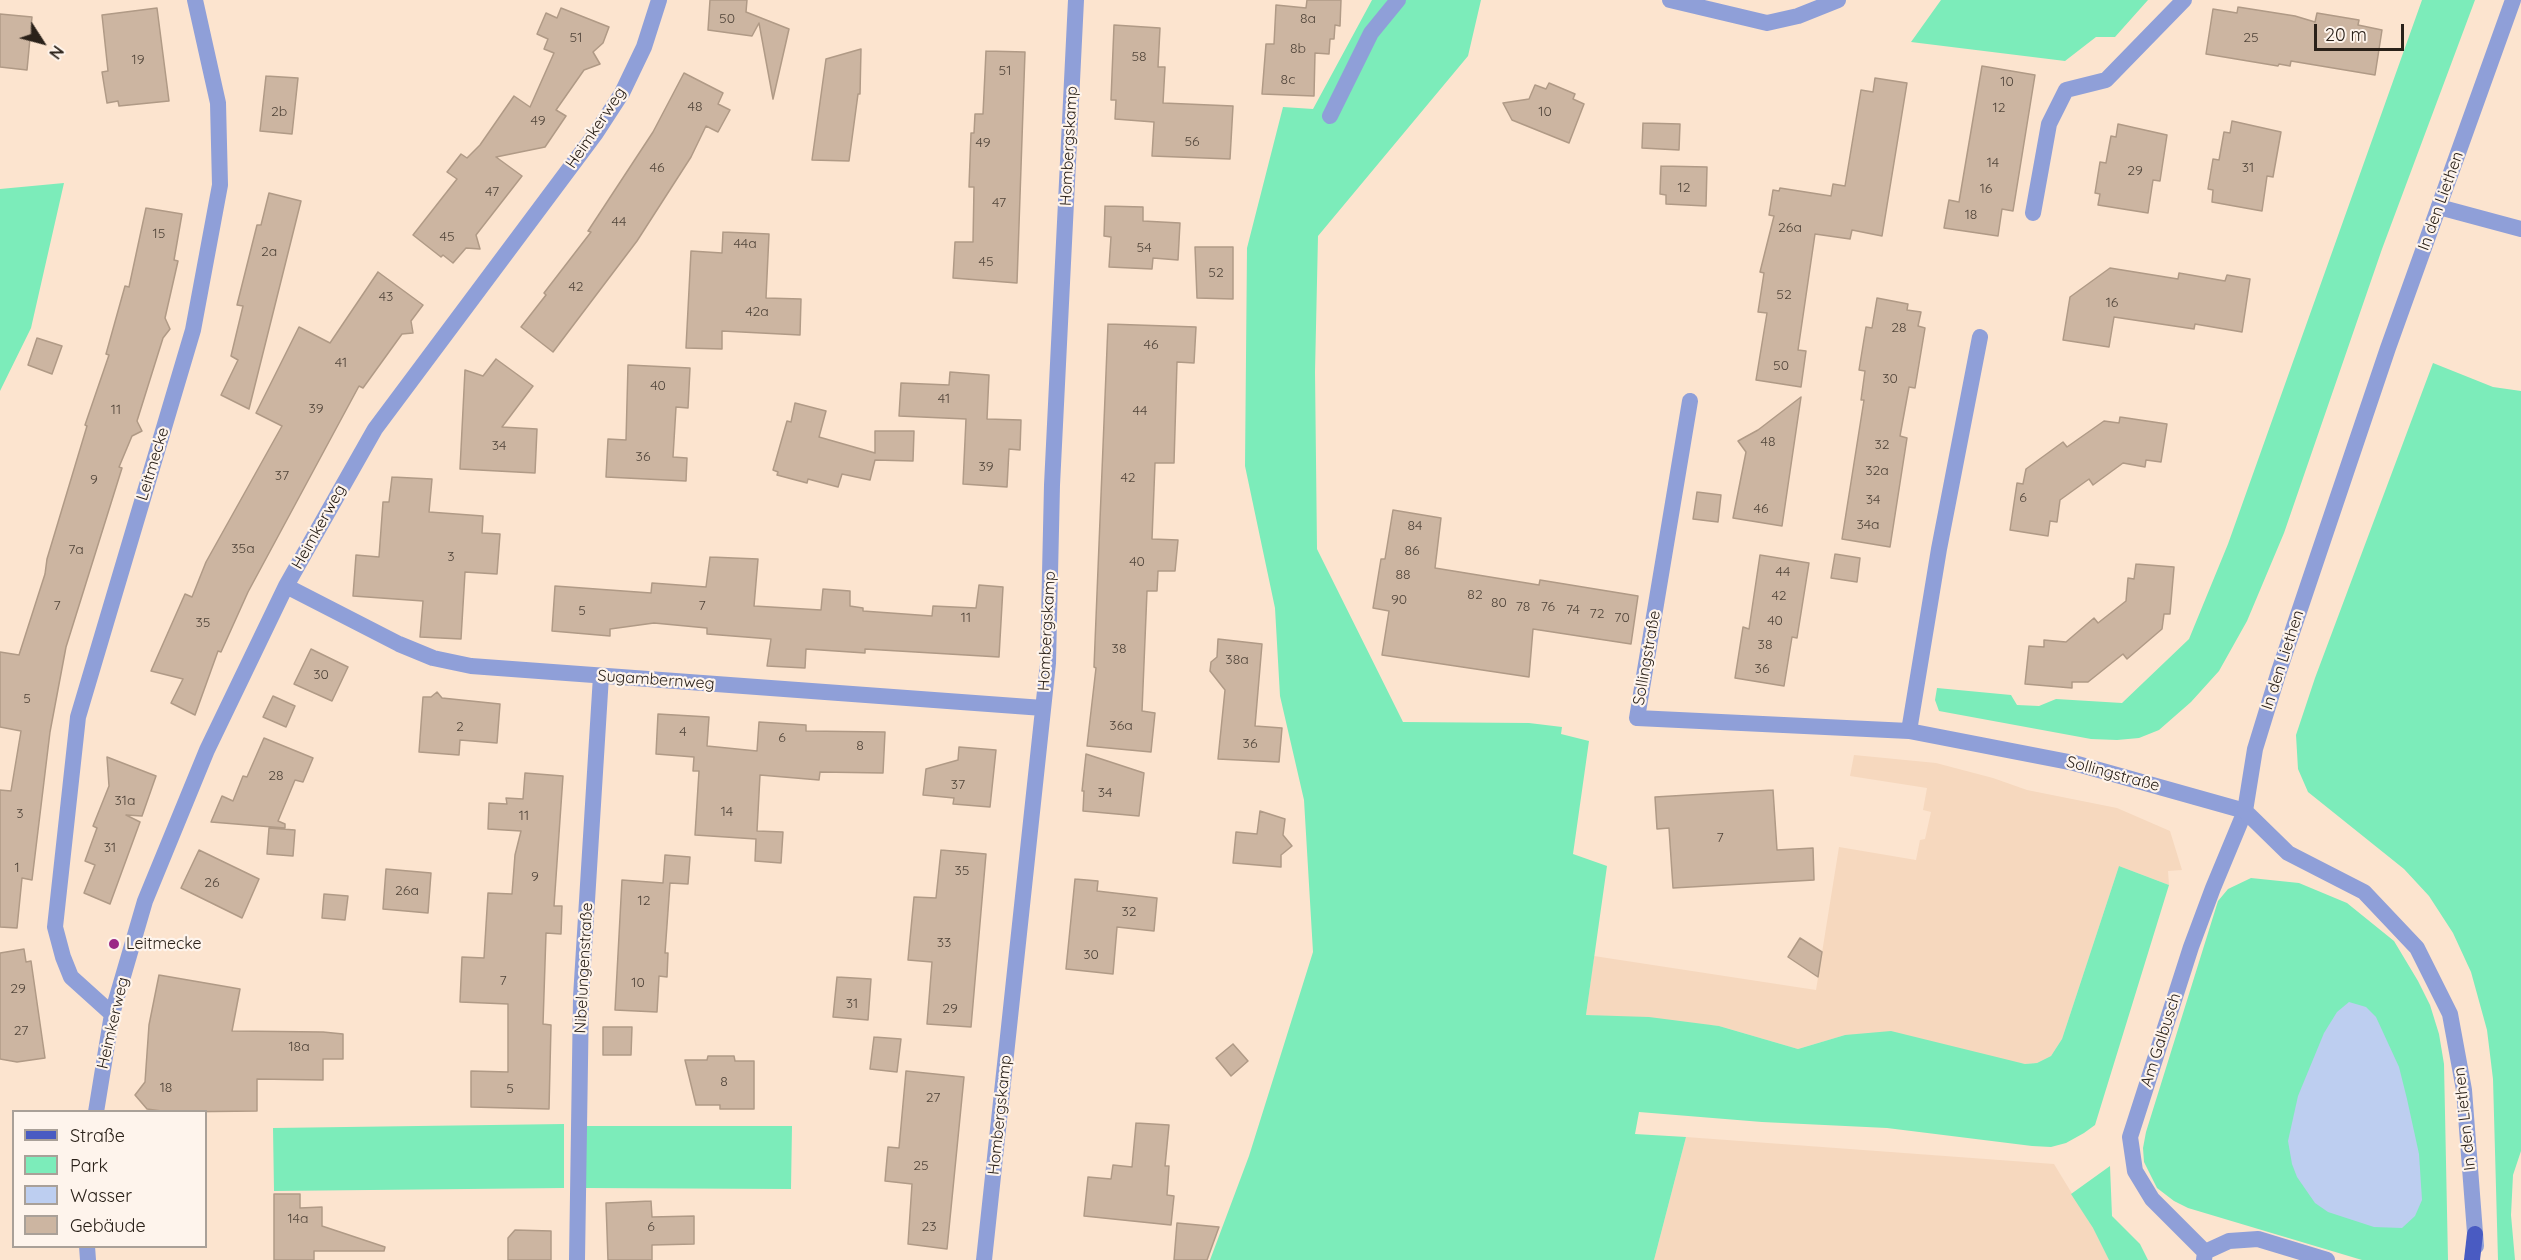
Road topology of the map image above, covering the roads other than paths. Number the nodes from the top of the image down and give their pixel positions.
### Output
1 (195, 0) edge
2 (659, 0) edge
3 (1076, 0) edge
4 (1398, 0) edge
5 (1670, 0) edge
6 (1838, 0) edge
7 (2184, 0) edge
8 (2513, 0) edge
9 (1330, 116) dead end
10 (2439, 207) junction
11 (2033, 213) dead end
12 (2521, 229) edge
13 (1980, 337) dead end
14 (1690, 401) dead end
15 (286, 586) junction
16 (601, 676) junction
17 (1043, 708) junction
18 (1909, 731) junction
19 (2246, 811) junction
20 (112, 1014) junction
21 (96, 1110) edge
22 (2475, 1234) joint
23 (2204, 1256) edge
24 (578, 1260) edge
25 (984, 1260) edge
26 (2327, 1260) edge
27 (2474, 1260) edge

1 - 20 street, Leitmecke
2 - 15 street, Heimkerweg
3 - 17 street, Hombergskamp
4 - 9 street
5 - 6 street
7 - 11 street
8 - 10 street, In den Liethen
10 - 12 street
10 - 19 street, In den Liethen
13 - 18 street
14 - 18 street, Sollingstraße
15 - 16 street, Sugambernweg
15 - 20 street, Heimkerweg
16 - 17 street, Sugambernweg
16 - 24 street, Nibelungenstraße
17 - 25 street, Hombergskamp
18 - 19 street, Sollingstraße
19 - 22 street, In den Liethen
19 - 23 street, Am Galbusch
20 - 21 street, Heimkerweg
22 - 27 main road
23 - 26 street, Am Galbusch

